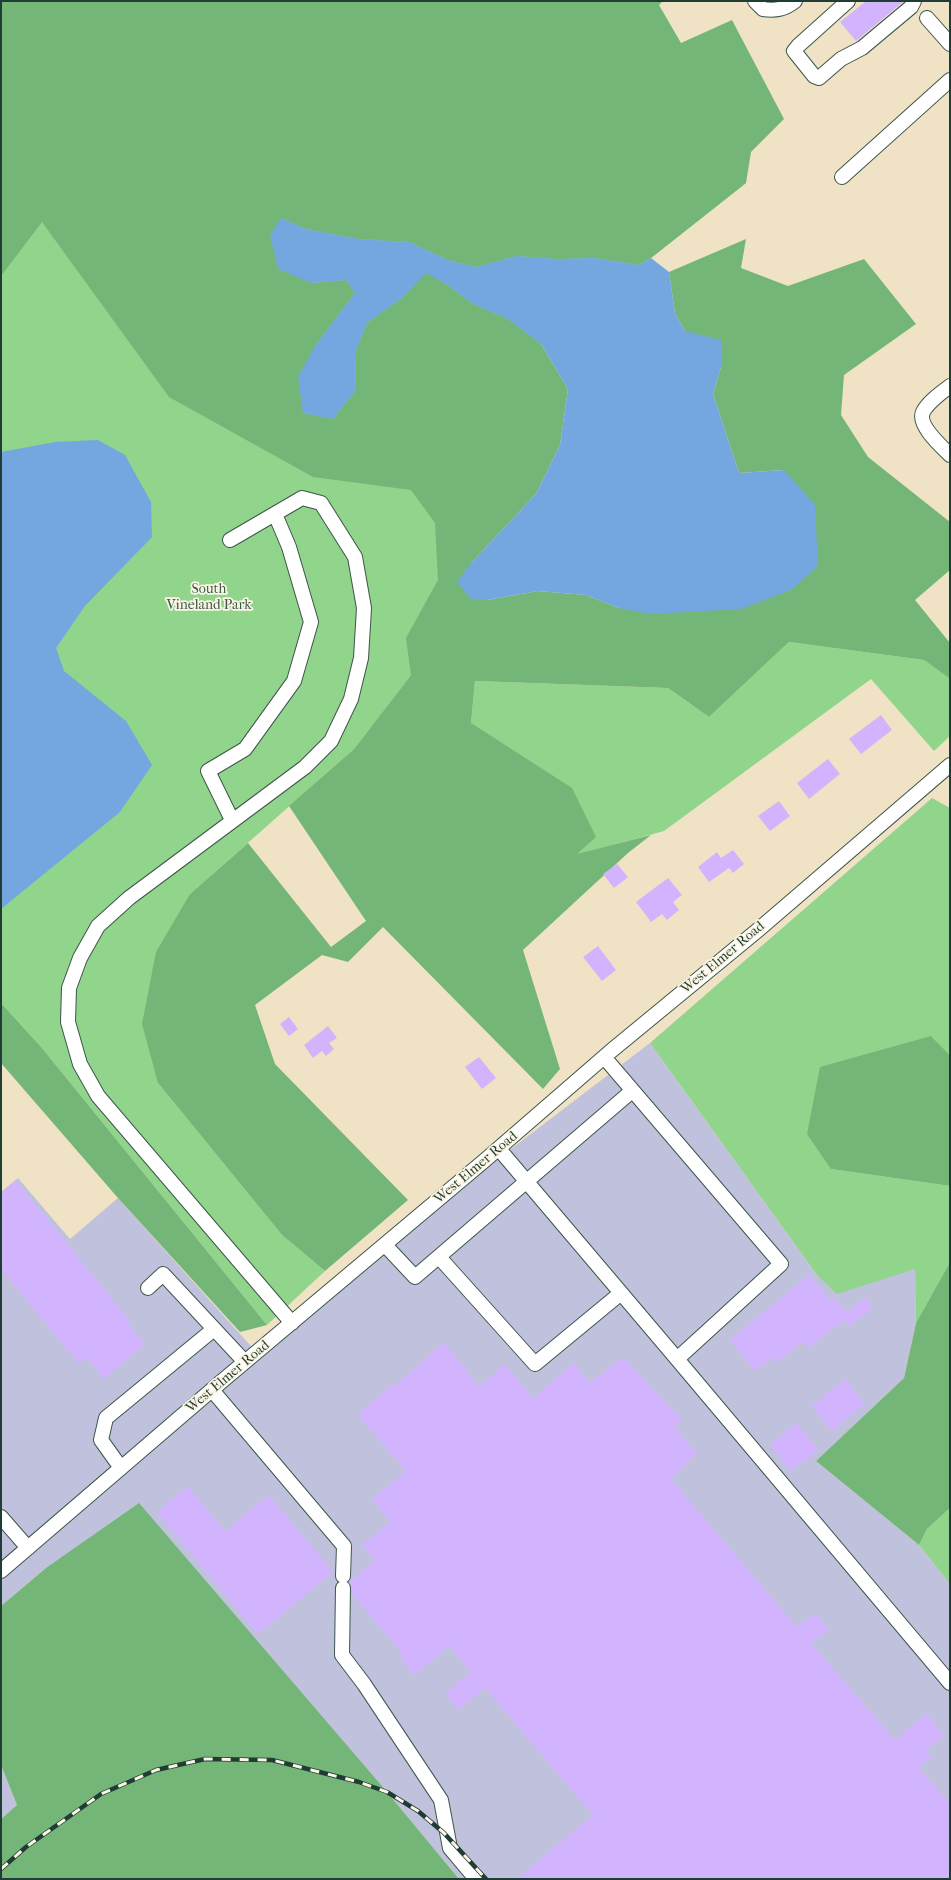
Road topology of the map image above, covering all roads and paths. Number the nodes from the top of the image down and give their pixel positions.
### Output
1 (756, 1) edge
2 (795, 1) edge
3 (848, 1) edge
4 (914, 1) edge
5 (927, 18) dead end
6 (950, 44) edge
7 (950, 80) edge
8 (842, 178) dead end
9 (950, 386) edge
10 (950, 455) edge
11 (275, 514) junction
12 (230, 540) dead end
13 (950, 765) edge
14 (232, 820) junction
15 (604, 1057) junction
16 (632, 1091) junction
17 (498, 1149) junction
18 (527, 1182) junction
19 (385, 1245) junction
20 (439, 1257) junction
21 (148, 1288) dead end
22 (621, 1293) junction
23 (292, 1322) junction
24 (214, 1329) junction
25 (677, 1359) junction
26 (245, 1362) junction
27 (212, 1390) junction
28 (121, 1468) junction
29 (1, 1517) edge
30 (28, 1548) junction
31 (1, 1571) edge
32 (950, 1683) edge
33 (476, 1879) edge

1 - 2 street
3 - 4 street
5 - 6 street
7 - 8 street
9 - 10 street
11 - 12 street
11 - 14 street
11 - 14 street
13 - 15 street, West Elmer Road
14 - 23 street
15 - 16 street
15 - 17 street, West Elmer Road
16 - 18 street
16 - 25 street
17 - 18 street
17 - 19 street, West Elmer Road
18 - 20 street
18 - 22 street
19 - 20 street
19 - 23 street, West Elmer Road
20 - 22 street
21 - 24 street
22 - 25 street
23 - 26 street, West Elmer Road
24 - 26 street
24 - 28 street
25 - 32 street
26 - 27 street, West Elmer Road
27 - 28 street, West Elmer Road
27 - 33 street
28 - 30 street, West Elmer Road
29 - 30 street
30 - 31 street, West Elmer Road

